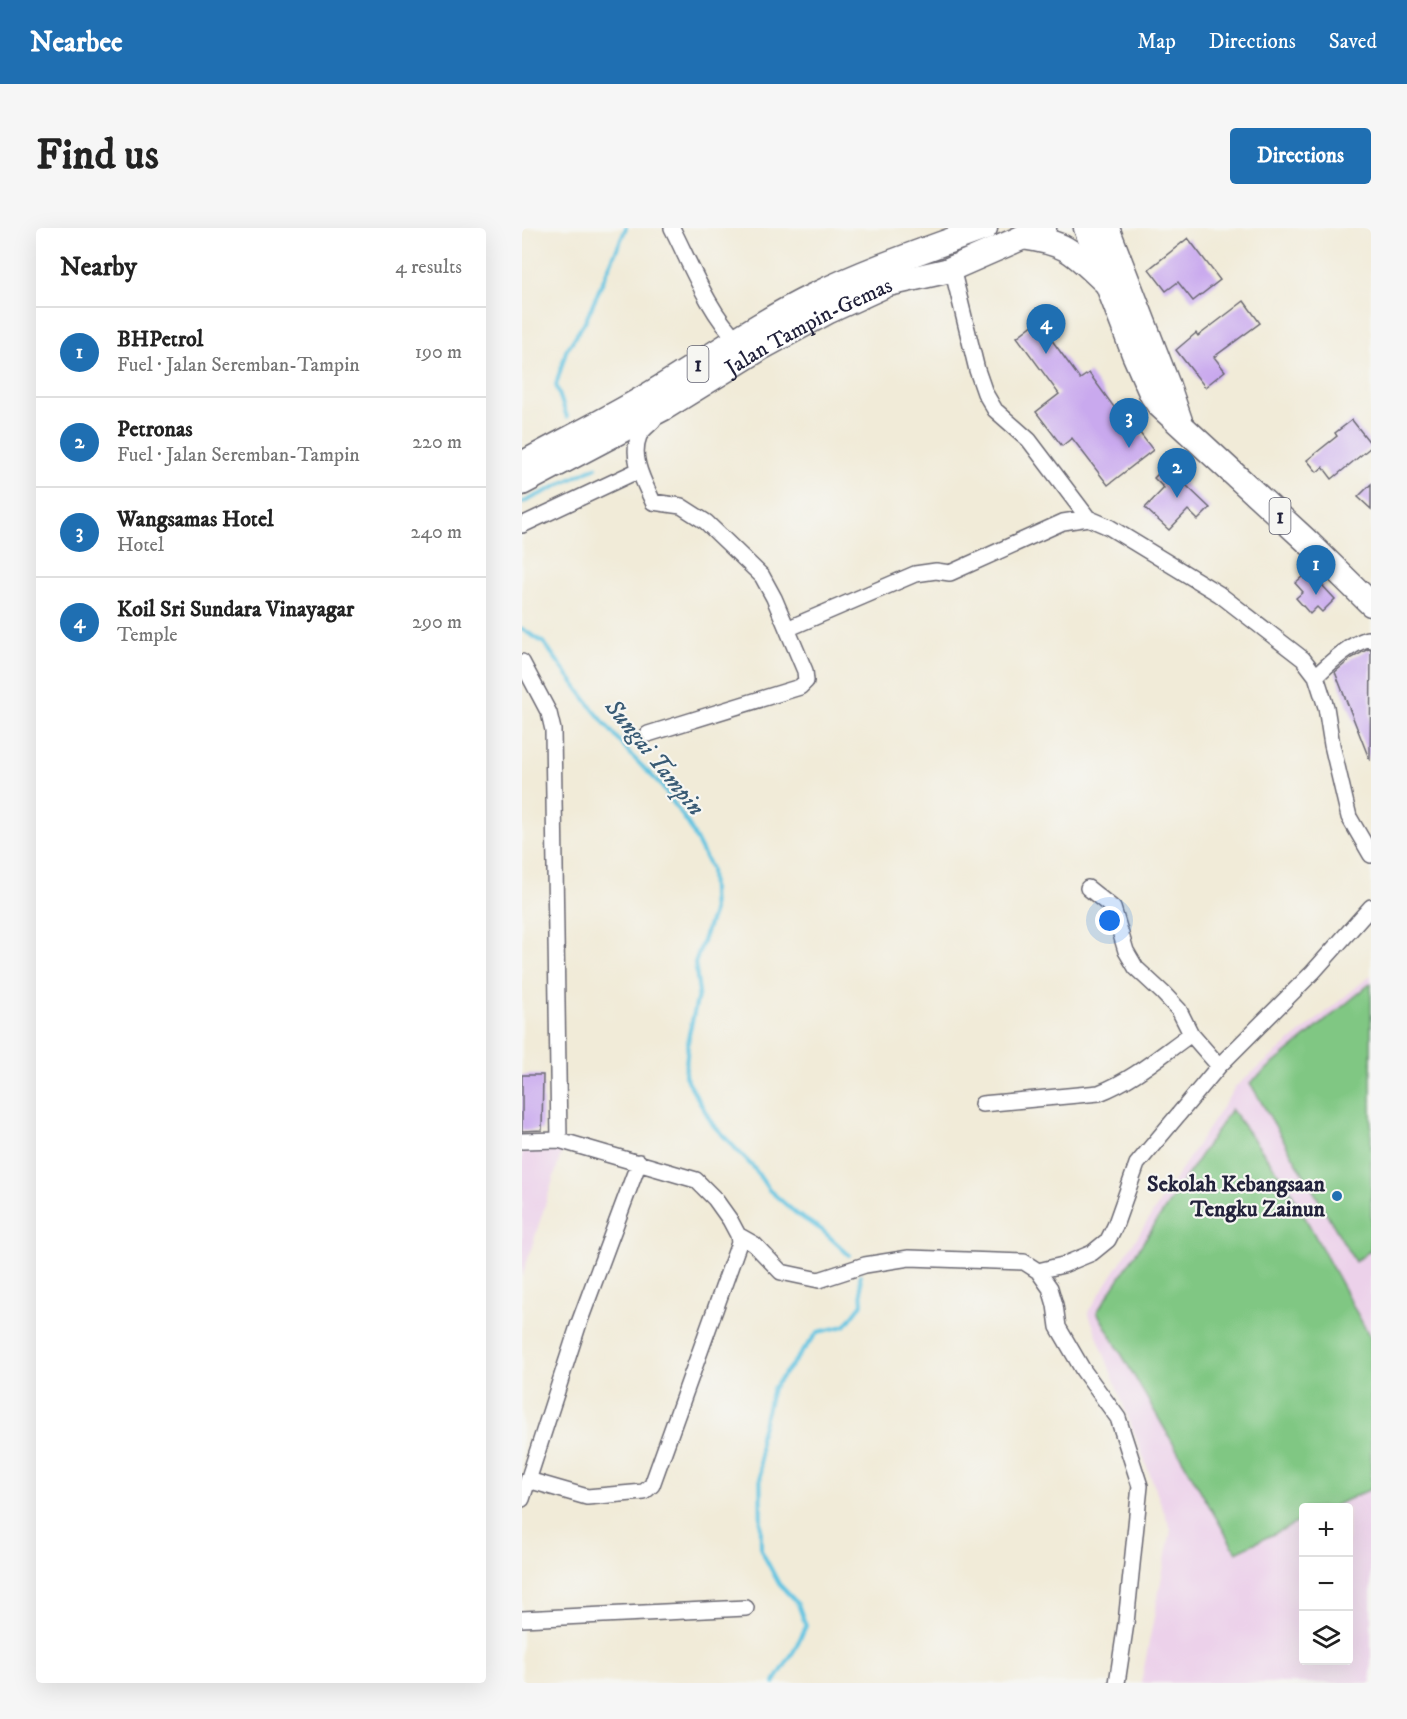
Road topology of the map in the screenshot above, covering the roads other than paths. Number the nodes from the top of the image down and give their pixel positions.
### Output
1 (672, 228) edge
2 (985, 228) edge
3 (1086, 228) edge
4 (1107, 228) edge
5 (1126, 228) edge
6 (1034, 233) edge
7 (952, 268) junction
8 (1114, 275) junction
9 (737, 339) junction
10 (761, 348) junction
11 (664, 408) junction
12 (522, 464) edge
13 (639, 470) junction
14 (522, 483) edge
15 (1088, 518) junction
16 (522, 525) edge
17 (1371, 604) edge
18 (787, 629) junction
19 (1371, 640) edge
20 (522, 662) edge
21 (1316, 676) junction
22 (648, 734) dead end
23 (1370, 852) edge
24 (1088, 888) dead end
25 (1371, 907) edge
26 (1191, 1034) junction
27 (1219, 1066) junction
28 (982, 1104) dead end
29 (559, 1140) junction
30 (522, 1141) edge
31 (639, 1162) junction
32 (738, 1235) junction
33 (1038, 1271) junction
34 (528, 1480) junction
35 (522, 1499) edge
36 (746, 1608) dead end
37 (522, 1619) edge
38 (1117, 1683) edge

1 - 9 street
2 - 9 highway, Jalan Tampin-Gemas / 1
3 - 8 highway, 1
4 - 8 highway, 1
5 - 8 highway
6 - 7 highway, Jalan Tampin-Gemas / 1
6 - 8 highway
7 - 10 highway, Jalan Tampin-Gemas / 1
7 - 15 street
8 - 17 highway, 1
9 - 10 highway
9 - 12 highway, Jalan Tampin-Gemas / 1
10 - 11 highway, Jalan Tampin-Gemas / 1
11 - 13 street
11 - 14 highway, Jalan Tampin-Gemas / 1
13 - 16 street
13 - 18 street
15 - 18 street
15 - 21 street
18 - 22 street
19 - 21 street
20 - 29 street
21 - 23 street
24 - 26 street
25 - 27 street
26 - 27 street
26 - 28 street
27 - 33 street
29 - 30 street
29 - 31 street
31 - 32 street
31 - 34 street
32 - 33 street
32 - 34 street
33 - 38 street
34 - 35 street
36 - 37 street

